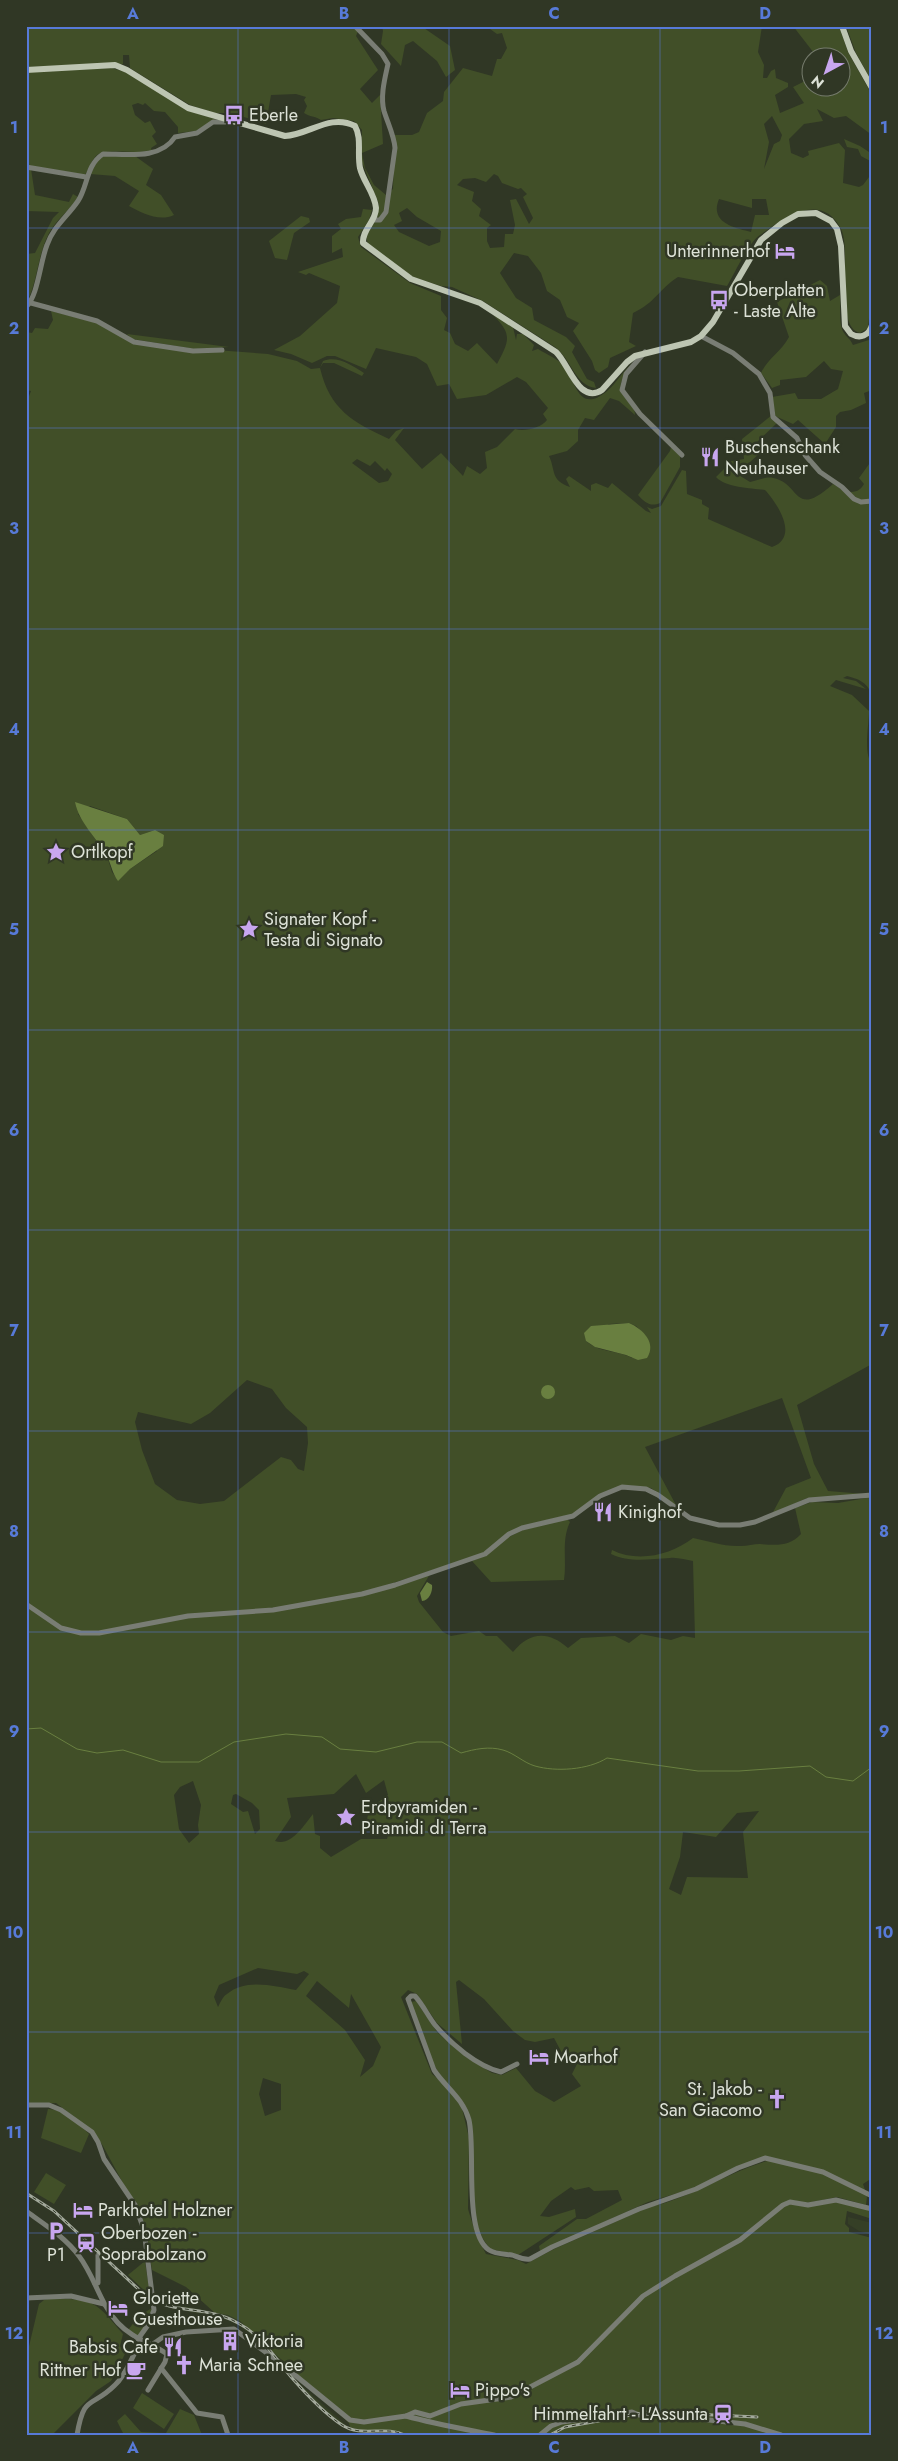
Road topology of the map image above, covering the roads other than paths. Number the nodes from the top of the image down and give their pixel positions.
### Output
1 (355, 26) edge
2 (842, 26) edge
3 (26, 70) edge
4 (872, 88) edge
5 (238, 122) junction
6 (26, 167) edge
7 (86, 177) junction
8 (372, 220) junction
9 (31, 303) junction
10 (26, 307) edge
11 (872, 326) edge
12 (701, 336) junction
13 (222, 350) dead end
14 (646, 352) junction
15 (682, 455) dead end
16 (872, 501) edge
17 (872, 1495) edge
18 (26, 1604) edge
19 (517, 2064) dead end
20 (26, 2105) edge
21 (872, 2196) edge
22 (872, 2209) edge
23 (26, 2211) edge
24 (98, 2255) dead end
25 (95, 2284) junction
26 (26, 2298) edge
27 (104, 2304) junction
28 (139, 2340) junction
29 (152, 2344) junction
30 (162, 2368) junction
31 (148, 2390) dead end
32 (406, 2416) junction
33 (77, 2435) edge
34 (228, 2435) edge
35 (494, 2435) edge
36 (540, 2435) edge
37 (781, 2435) edge

1 - 8 street
2 - 4 main road
3 - 5 main road
5 - 7 street
5 - 8 main road
6 - 7 street
7 - 9 street
8 - 14 main road
9 - 10 street
9 - 13 street
11 - 12 main road
12 - 14 main road
12 - 16 street
14 - 15 street
17 - 18 street
19 - 21 street
20 - 28 street
22 - 32 street
23 - 25 street
24 - 25 street
25 - 27 street
26 - 27 street
27 - 28 street
28 - 29 street
28 - 33 street
29 - 30 street
29 - 32 street
30 - 31 street
30 - 34 street
32 - 35 street
36 - 37 street

